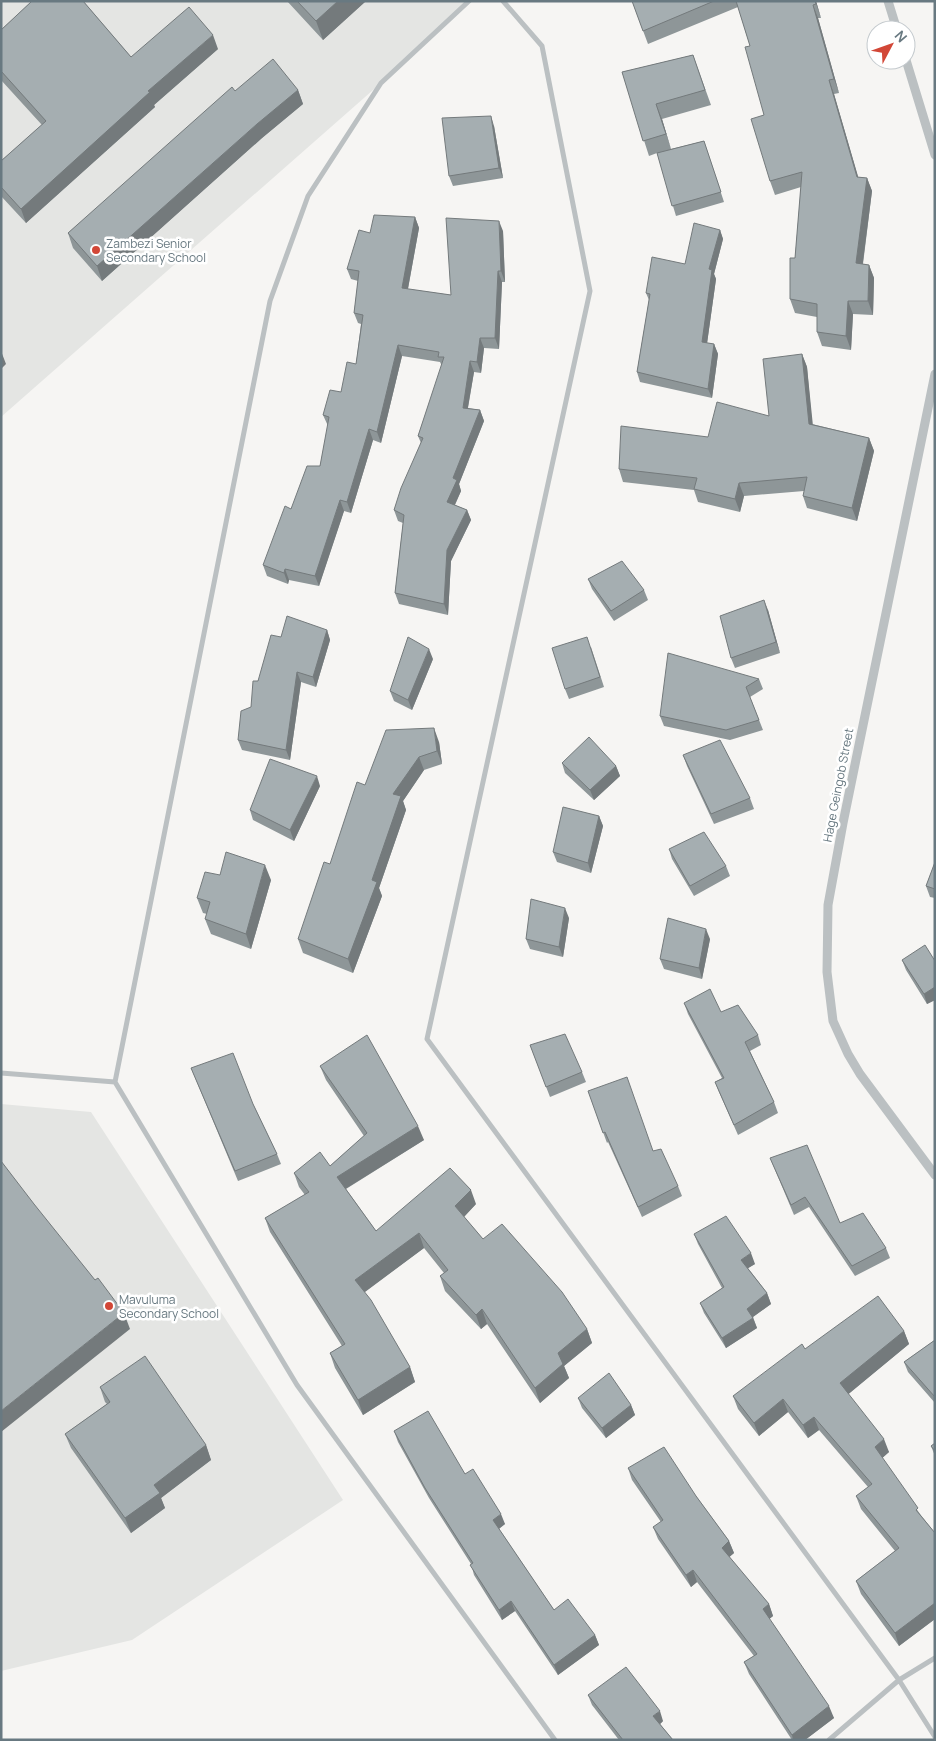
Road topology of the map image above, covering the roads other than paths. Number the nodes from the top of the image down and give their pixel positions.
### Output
1 (469, 1) edge
2 (503, 1) edge
3 (888, 1) edge
4 (894, 20) edge
5 (909, 70) edge
6 (935, 155) edge
7 (935, 374) edge
8 (1, 1073) edge
9 (116, 1082) junction
10 (935, 1175) edge
11 (935, 1658) edge
12 (899, 1680) junction
13 (935, 1737) edge
14 (555, 1740) edge
15 (829, 1740) edge

1 - 9 street
2 - 12 street
3 - 4 street
5 - 6 street
7 - 10 street, Hage Geingob Street
8 - 9 street
9 - 14 street
11 - 12 street
12 - 13 street
12 - 15 street

